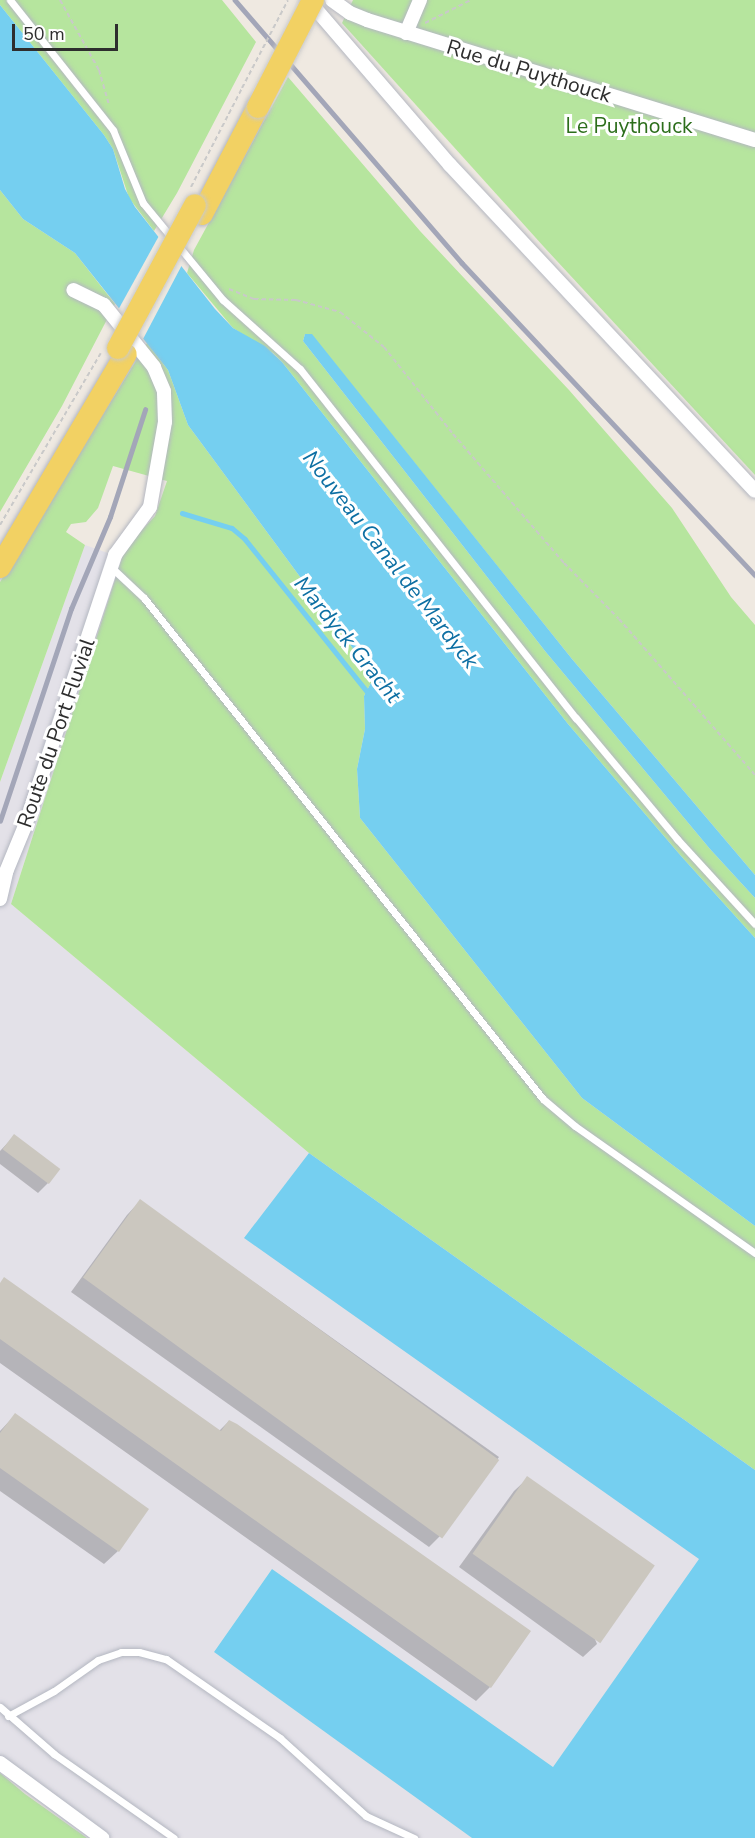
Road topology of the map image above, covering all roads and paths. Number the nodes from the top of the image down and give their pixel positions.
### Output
1 (10, 0) edge
2 (60, 0) edge
3 (288, 0) edge
4 (302, 0) edge
5 (307, 0) edge
6 (314, 0) edge
7 (332, 0) edge
8 (420, 0) edge
9 (471, 0) edge
10 (406, 33) junction
11 (250, 98) junction
12 (113, 130) junction
13 (755, 140) edge
14 (196, 203) junction
15 (207, 281) junction
16 (72, 291) dead end
17 (117, 349) junction
18 (755, 491) edge
19 (0, 525) edge
20 (0, 548) edge
21 (0, 567) edge
22 (111, 567) junction
23 (755, 775) edge
24 (0, 898) edge
25 (755, 924) edge
26 (755, 1253) edge
27 (0, 1707) edge
28 (8, 1716) junction
29 (0, 1763) edge
30 (102, 1838) edge
31 (174, 1838) edge
32 (414, 1838) edge

1 - 12 lane
2 - 12 path
3 - 11 path, bridge
4 - 11 main road
5 - 18 street
6 - 11 main road, bridge
7 - 10 street, Rue du Puythouck
8 - 10 street
9 - 10 path
10 - 13 street, Rue du Puythouck
11 - 14 main road
11 - 14 path
12 - 15 lane
14 - 17 main road
15 - 23 path
15 - 25 lane
16 - 22 street, Route du Port Fluvial
17 - 19 path
17 - 20 main road
17 - 21 main road
22 - 24 street, Route du Port Fluvial
22 - 26 lane
27 - 28 lane
28 - 31 lane
28 - 32 lane
29 - 30 street

